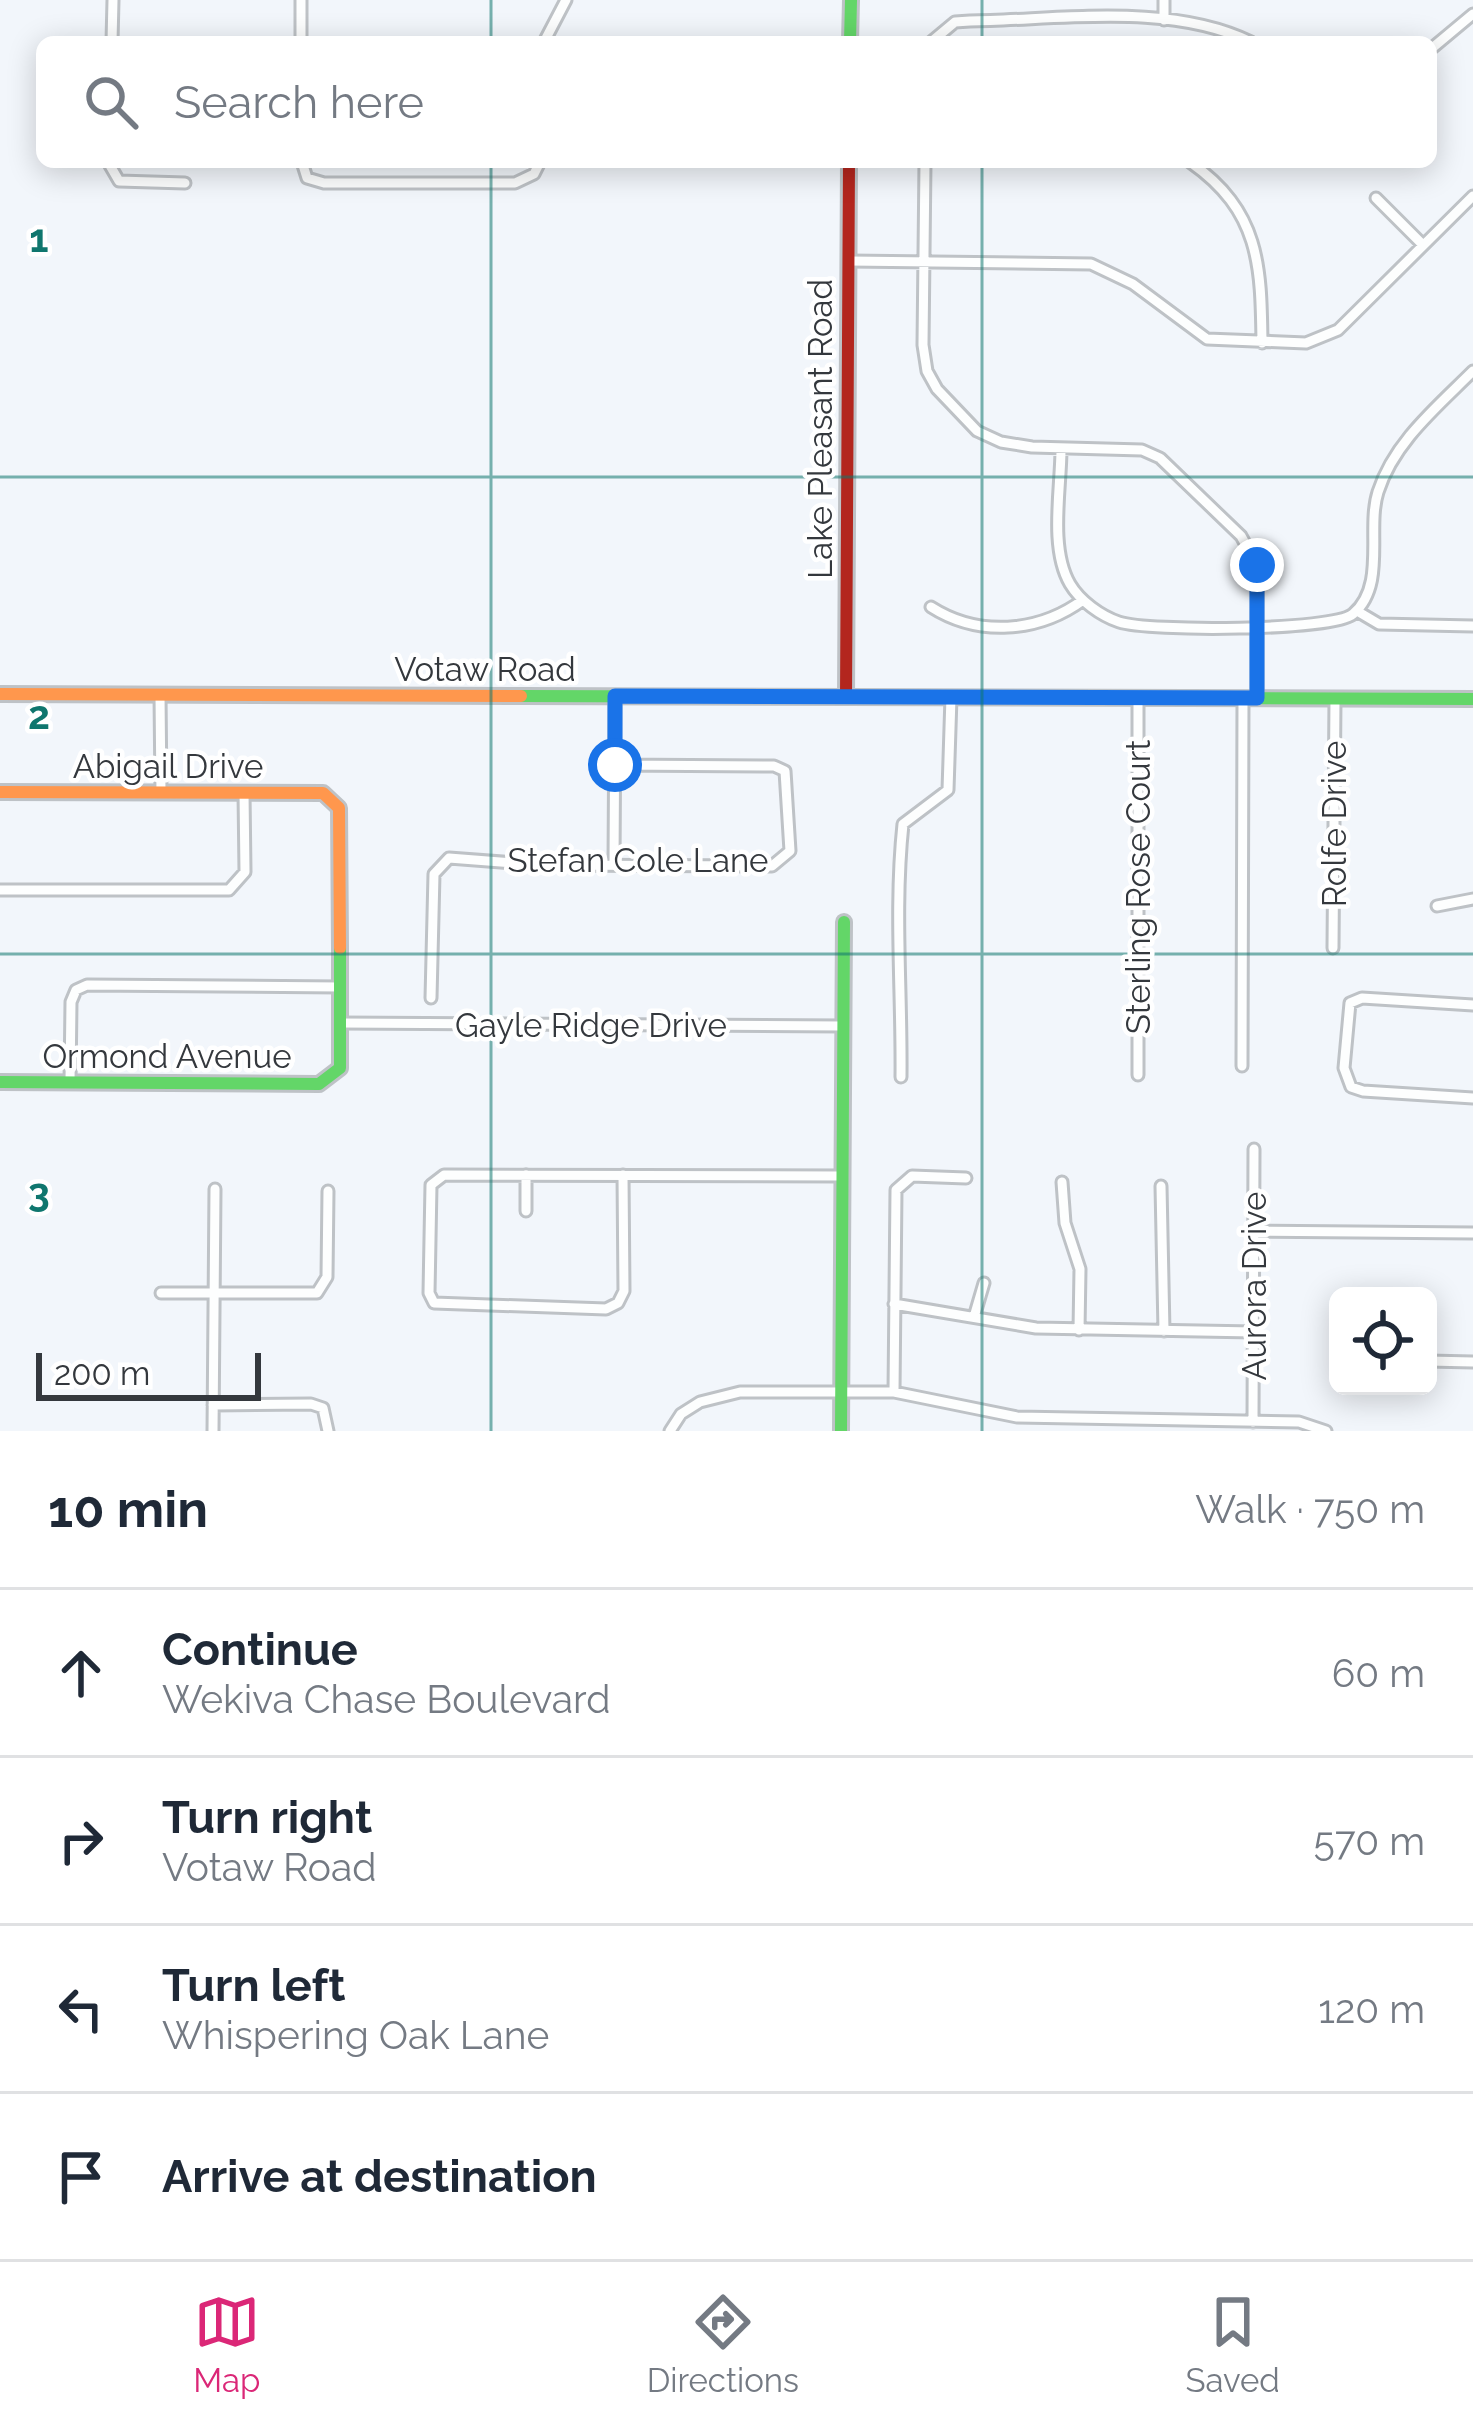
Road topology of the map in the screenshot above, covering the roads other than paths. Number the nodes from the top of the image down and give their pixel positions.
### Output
1 (113, 0) edge
2 (301, 0) edge
3 (566, 0) edge
4 (851, 0) edge
5 (1164, 0) edge
6 (1473, 14) edge
7 (1164, 20) junction
8 (112, 36) edge
9 (301, 36) edge
10 (547, 36) edge
11 (850, 36) edge
12 (937, 36) edge
13 (1235, 36) edge
14 (1437, 44) edge
15 (111, 168) edge
16 (304, 168) edge
17 (537, 168) edge
18 (849, 168) edge
19 (925, 168) edge
20 (1196, 168) edge
21 (185, 183) dead end
22 (1473, 196) edge
23 (1376, 198) dead end
24 (1423, 245) junction
25 (848, 261) junction
26 (923, 261) junction
27 (1262, 343) junction
28 (1473, 371) edge
29 (1061, 449) junction
30 (1083, 600) junction
31 (931, 607) dead end
32 (1357, 611) junction
33 (1257, 626) junction
34 (1473, 626) edge
35 (0, 694) edge
36 (160, 695) junction
37 (615, 696) junction
38 (846, 697) junction
39 (951, 697) junction
40 (1138, 698) junction
41 (1250, 698) junction
42 (1335, 699) junction
43 (1473, 699) edge
44 (615, 765) junction
45 (0, 792) edge
46 (160, 793) junction
47 (244, 793) junction
48 (614, 864) junction
49 (0, 890) edge
50 (1473, 898) edge
51 (1437, 906) dead end
52 (844, 922) dead end
53 (1333, 949) dead end
54 (340, 987) junction
55 (431, 998) dead end
56 (1473, 1005) edge
57 (340, 1023) junction
58 (843, 1026) junction
59 (1242, 1066) dead end
60 (1138, 1075) dead end
61 (902, 1076) dead end
62 (0, 1082) edge
63 (70, 1082) junction
64 (1473, 1098) edge
65 (1254, 1149) dead end
66 (526, 1175) junction
67 (623, 1175) junction
68 (842, 1176) junction
69 (966, 1178) dead end
70 (1062, 1182) dead end
71 (1161, 1186) dead end
72 (214, 1189) dead end
73 (328, 1191) dead end
74 (526, 1211) dead end
75 (1254, 1231) junction
76 (1473, 1233) edge
77 (984, 1283) dead end
78 (161, 1293) dead end
79 (214, 1293) junction
80 (894, 1304) junction
81 (974, 1317) junction
82 (1079, 1330) junction
83 (1164, 1331) junction
84 (1254, 1333) junction
85 (1437, 1361) edge
86 (1473, 1362) edge
87 (894, 1392) junction
88 (842, 1393) junction
89 (213, 1405) junction
90 (1253, 1422) junction
91 (213, 1431) edge
92 (328, 1431) edge
93 (670, 1431) edge
94 (841, 1431) edge
95 (1326, 1431) edge

1 - 8 street
2 - 9 street
3 - 10 street
4 - 11 street
5 - 7 street
6 - 14 street
7 - 12 street
7 - 13 street
15 - 21 street
16 - 17 street
18 - 25 street, Lake Pleasant Road
19 - 26 street
20 - 27 street
22 - 24 street
23 - 24 street
24 - 27 street
25 - 26 street
25 - 38 street, Lake Pleasant Road
26 - 27 street
26 - 29 street
28 - 32 street
29 - 30 street
29 - 33 street
30 - 31 street
30 - 33 street
32 - 33 street
32 - 34 street
33 - 41 street
35 - 36 street, Votaw Road
36 - 37 street, Votaw Road
36 - 46 street
37 - 38 street, Votaw Road
37 - 44 street
38 - 39 street, Votaw Road
39 - 40 street, Votaw Road
39 - 61 street
40 - 41 street, Votaw Road
40 - 60 street, Sterling Rose Court
41 - 42 street, Votaw Road
41 - 59 street
42 - 43 street, Votaw Road
42 - 53 street, Rolfe Drive
44 - 48 street
44 - 48 street, Stefan Cole Lane
45 - 46 street, Abigail Drive
46 - 47 street, Abigail Drive
47 - 49 street
47 - 54 street, Abigail Drive
48 - 55 street, Stefan Cole Lane
50 - 51 street
52 - 58 street
54 - 57 street
54 - 63 street
56 - 64 street
57 - 58 street, Gayle Ridge Drive
57 - 63 street, Ormond Avenue
58 - 68 street
62 - 63 street, Ormond Avenue
65 - 75 street, Aurora Drive
66 - 67 street
66 - 67 street
66 - 74 street
67 - 68 street
68 - 88 street
69 - 80 street
70 - 82 street
71 - 83 street
72 - 79 street
73 - 79 street
75 - 76 street
75 - 84 street, Aurora Drive
77 - 81 street
78 - 79 street
79 - 89 street
80 - 81 street
80 - 87 street
81 - 82 street
82 - 83 street
83 - 84 street
84 - 90 street, Aurora Drive
85 - 86 street
87 - 88 street
87 - 90 street
88 - 93 street
88 - 94 street
89 - 91 street
89 - 92 street
90 - 95 street

